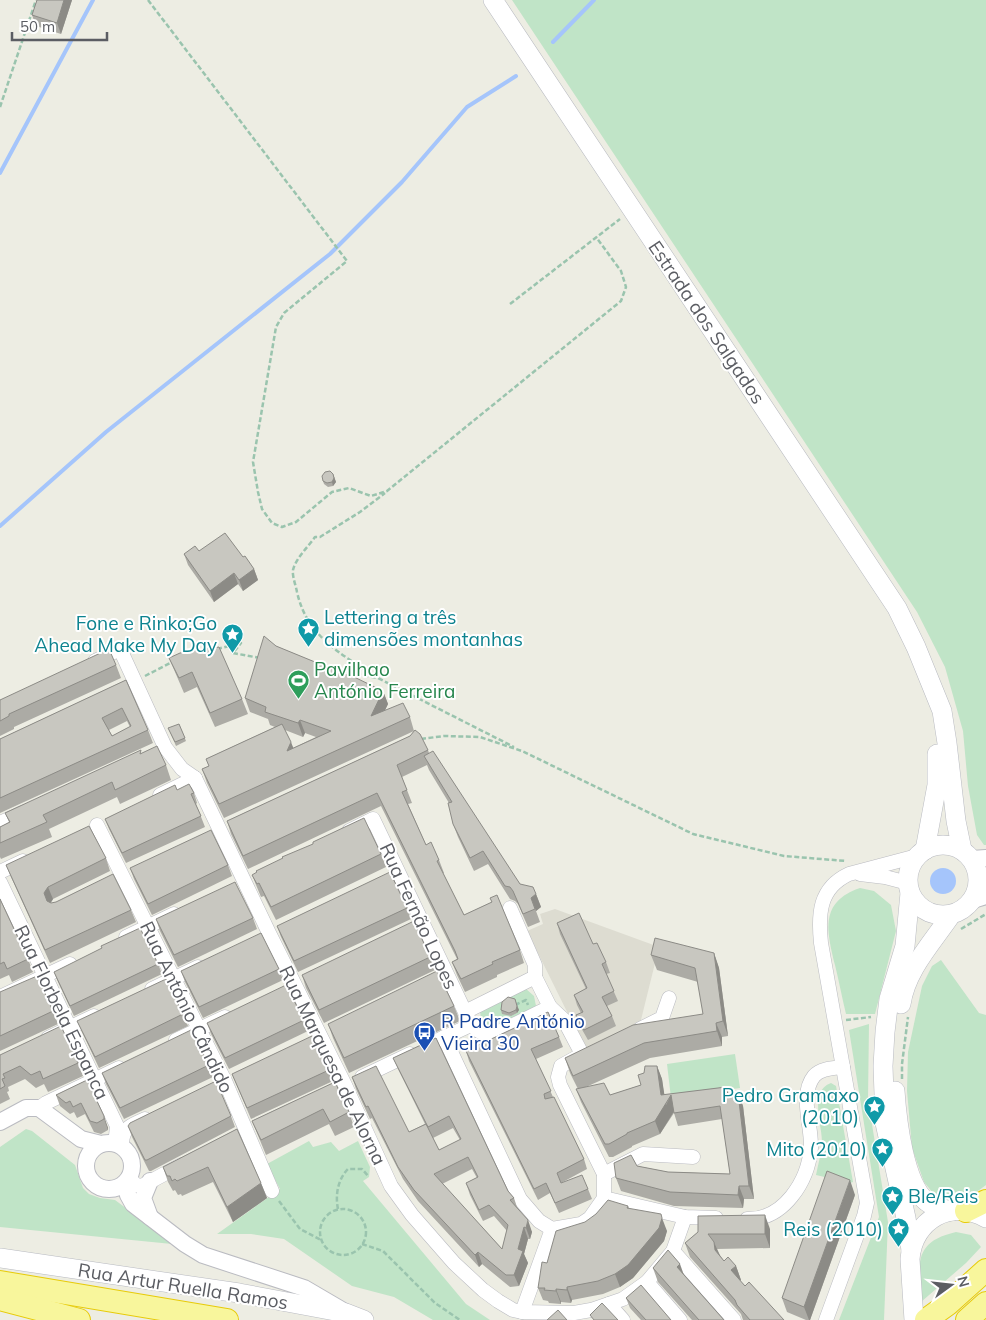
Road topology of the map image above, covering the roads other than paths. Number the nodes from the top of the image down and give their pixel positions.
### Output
1 (493, 0) edge
2 (916, 647) junction
3 (86, 666) edge
4 (166, 747) junction
5 (150, 754) edge
6 (195, 778) junction
7 (150, 800) edge
8 (35, 807) edge
9 (0, 823) edge
10 (97, 825) dead end
11 (339, 836) edge
12 (921, 853) junction
13 (36, 854) edge
14 (973, 856) edge
15 (849, 868) junction
16 (0, 872) edge
17 (126, 873) junction
18 (0, 882) edge
19 (106, 882) edge
20 (909, 888) junction
21 (979, 898) edge
22 (510, 908) dead end
23 (183, 910) edge
24 (951, 915) junction
25 (284, 925) edge
26 (147, 926) junction
27 (269, 933) junction
28 (254, 940) edge
29 (113, 943) edge
30 (79, 960) edge
31 (212, 960) edge
32 (45, 977) junction
33 (173, 978) junction
34 (535, 978) junction
35 (300, 981) junction
36 (279, 991) edge
37 (138, 996) edge
38 (0, 997) edge
39 (669, 998) dead end
40 (550, 1007) junction
41 (111, 1008) edge
42 (235, 1012) edge
43 (471, 1023) junction
44 (70, 1028) junction
45 (199, 1029) junction
46 (627, 1034) edge
47 (444, 1037) junction
48 (32, 1046) edge
49 (164, 1046) edge
50 (129, 1063) edge
51 (843, 1067) junction
52 (229, 1079) junction
53 (94, 1080) junction
54 (345, 1085) junction
55 (211, 1088) edge
56 (331, 1092) edge
57 (39, 1108) junction
58 (159, 1112) edge
59 (0, 1122) edge
60 (253, 1128) junction
61 (230, 1140) edge
62 (112, 1144) junction
63 (197, 1157) edge
64 (693, 1157) dead end
65 (86, 1163) junction
66 (604, 1174) junction
67 (127, 1181) junction
68 (150, 1181) junction
69 (272, 1191) road end
70 (604, 1198) junction
71 (986, 1201) edge
72 (968, 1213) edge
73 (150, 1217) junction
74 (685, 1217) junction
75 (552, 1229) junction
76 (911, 1250) junction
77 (673, 1251) junction
78 (0, 1258) edge
79 (986, 1270) edge
80 (0, 1282) edge
81 (647, 1282) junction
82 (0, 1299) edge
83 (986, 1303) edge
84 (609, 1304) junction
85 (355, 1316) edge
86 (524, 1316) edge
87 (577, 1317) edge
88 (79, 1320) edge
89 (227, 1320) edge
90 (623, 1320) edge
91 (680, 1320) edge
92 (734, 1320) edge
93 (826, 1320) edge
94 (914, 1320) edge
95 (926, 1320) edge
96 (967, 1320) edge

1 - 2 main road, Estrada dos Salgados
2 - 12 main road, Estrada dos Salgados
2 - 14 main road, Estrada dos Salgados
3 - 4 street
4 - 5 street
4 - 6 street
6 - 7 street
6 - 27 street, Rua Marquesa de Alorna
8 - 9 street
10 - 17 street, Rua António Cândido
11 - 43 street, Rua Fernão Lopes
12 - 14 main road
12 - 15 street
12 - 20 main road
13 - 16 street
14 - 21 main road
15 - 20 street
15 - 51 street
17 - 19 street
17 - 26 street, Rua António Cândido
18 - 32 street, Rua Florbela Espanca
20 - 24 main road
20 - 76 main road
21 - 24 main road
22 - 34 street
23 - 26 street
24 - 72 main road
25 - 27 street
26 - 29 street
26 - 33 street, Rua António Cândido
27 - 28 street
27 - 35 street, Rua Marquesa de Alorna
30 - 32 street
31 - 33 street
32 - 38 street
32 - 44 street, Rua Florbela Espanca
33 - 37 street
33 - 45 street, Rua António Cândido
34 - 40 street
34 - 43 street
35 - 36 street
35 - 54 street, Rua Marquesa de Alorna
39 - 46 street
40 - 43 street
40 - 66 street
41 - 44 street
42 - 45 street
43 - 47 street
44 - 48 street
44 - 53 street, Rua Florbela Espanca
45 - 49 street
45 - 52 street, Rua António Cândido
47 - 54 street
47 - 75 street
50 - 53 street
51 - 74 street
51 - 93 street
52 - 55 street
52 - 60 street, Rua António Cândido
53 - 57 street
53 - 62 street, Rua Florbela Espanca
54 - 56 street
54 - 86 street, Rua Marquesa de Alorna
57 - 59 street
57 - 62 street
57 - 65 street
58 - 62 street
60 - 61 street
60 - 69 street, Rua António Cândido
62 - 65 street
62 - 67 street
63 - 68 street
64 - 66 street
65 - 67 street
66 - 70 street
67 - 68 street
67 - 73 street
68 - 73 street
70 - 74 street
70 - 75 street
71 - 72 highway
72 - 76 main road
73 - 85 street
74 - 77 street
75 - 86 street
76 - 94 main road
77 - 81 street
77 - 92 street
78 - 85 main road, Rua Artur Ruella Ramos
79 - 95 highway
80 - 89 highway
81 - 84 street
81 - 91 street
82 - 88 highway
83 - 96 highway
84 - 87 street
84 - 90 street
86 - 87 street

